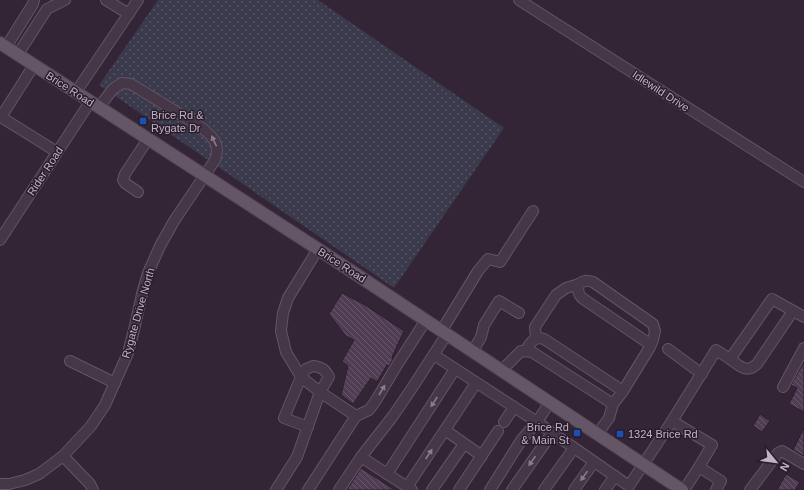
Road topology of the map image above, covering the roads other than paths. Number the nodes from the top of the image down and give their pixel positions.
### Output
1 (34, 0) edge
2 (65, 0) edge
3 (106, 0) edge
4 (138, 0) edge
5 (518, 0) edge
6 (129, 14) junction
7 (3, 45) edge
8 (18, 54) junction
9 (34, 64) junction
10 (76, 92) junction
11 (94, 104) junction
12 (148, 139) junction
13 (57, 152) junction
14 (204, 176) junction
15 (804, 182) edge
16 (138, 192) dead end
17 (533, 211) dead end
18 (0, 240) edge
19 (318, 249) junction
20 (579, 284) junction
21 (793, 311) junction
22 (519, 313) dead end
23 (804, 317) edge
24 (426, 320) junction
25 (445, 332) junction
26 (536, 338) junction
27 (651, 345) junction
28 (804, 348) edge
29 (668, 350) dead end
30 (473, 351) junction
31 (525, 351) junction
32 (434, 356) junction
33 (730, 359) junction
34 (70, 361) dead end
35 (455, 370) junction
36 (502, 370) junction
37 (702, 374) junction
38 (301, 377) junction
39 (115, 383) junction
40 (476, 383) junction
41 (783, 387) dead end
42 (623, 391) junction
43 (320, 392) junction
44 (550, 402) junction
45 (613, 404) junction
46 (514, 407) junction
47 (356, 416) junction
48 (672, 421) junction
49 (504, 422) dead end
50 (537, 422) junction
51 (308, 427) junction
52 (445, 430) junction
53 (498, 431) dead end
54 (552, 433) junction
55 (598, 434) junction
56 (464, 444) junction
57 (574, 448) junction
58 (64, 456) junction
59 (482, 456) junction
60 (361, 457) junction
61 (594, 462) junction
62 (644, 464) junction
63 (804, 464) edge
64 (699, 467) junction
65 (387, 474) junction
66 (615, 476) junction
67 (5, 484) edge
68 (410, 488) edge
69 (630, 489) edge
70 (93, 490) edge
71 (276, 490) edge
72 (308, 490) edge
73 (339, 490) edge
74 (432, 490) edge
75 (459, 490) edge
76 (490, 490) edge
77 (512, 490) edge
78 (544, 490) edge
79 (574, 490) edge
80 (605, 490) edge
81 (683, 490) edge
82 (716, 490) edge
83 (750, 490) edge

1 - 7 street
2 - 8 street
3 - 6 street
4 - 6 street
5 - 15 street, Idlewild Drive
6 - 10 street
7 - 8 main road, Brice Road
8 - 9 main road, Brice Road
9 - 10 main road, Brice Road
9 - 13 street
10 - 11 main road, Brice Road
11 - 12 main road, Brice Road
11 - 13 street, Rider Road
14 -> 11 street, Rider Road
12 - 14 main road, Brice Road
12 - 16 street
13 - 18 street, Rider Road
14 - 19 main road, Brice Road
14 - 39 street, Rygate Drive North
17 - 25 street
19 - 24 main road, Brice Road
19 - 38 street
20 - 26 street
20 - 27 street
20 - 27 street
21 - 23 street
21 - 33 street
21 - 33 street
22 - 30 street
24 - 25 main road, Brice Road
47 -> 24 street
25 - 30 main road, Brice Road
25 - 32 street
26 - 31 street
26 - 42 street
27 - 42 street
28 - 41 street
29 - 37 street
30 - 36 main road, Brice Road
31 - 36 street
31 - 45 street
32 - 35 street
32 - 60 street
33 - 37 street
34 - 39 street
35 - 40 street
35 -> 65 street
36 - 44 main road, Brice Road
37 - 48 street
38 - 43 street
38 - 43 street
38 - 51 street
39 - 58 street, Rygate Drive North
40 - 46 street
40 - 52 street
42 - 45 street
43 - 47 street
43 - 51 street
44 - 50 street
44 - 55 main road, Brice Road
45 - 55 street
46 - 49 street
46 - 50 street
47 - 72 street
48 - 62 street
48 - 64 street
50 - 54 street
50 - 76 street
51 - 71 street
52 - 56 street
68 -> 52 street
53 - 59 street
54 - 57 street
54 -> 77 street
55 - 62 main road, Brice Road
56 - 59 street
56 - 74 street
57 - 61 street
57 - 78 street
58 - 67 street, Rygate Drive North
58 - 70 street
59 - 75 street
60 - 65 street
60 - 73 street
61 - 66 street
61 -> 79 street
62 - 69 street
62 - 81 main road, Brice Road
63 - 83 street
64 - 81 street
64 - 82 street
65 - 68 street
66 - 69 street
66 - 80 street

